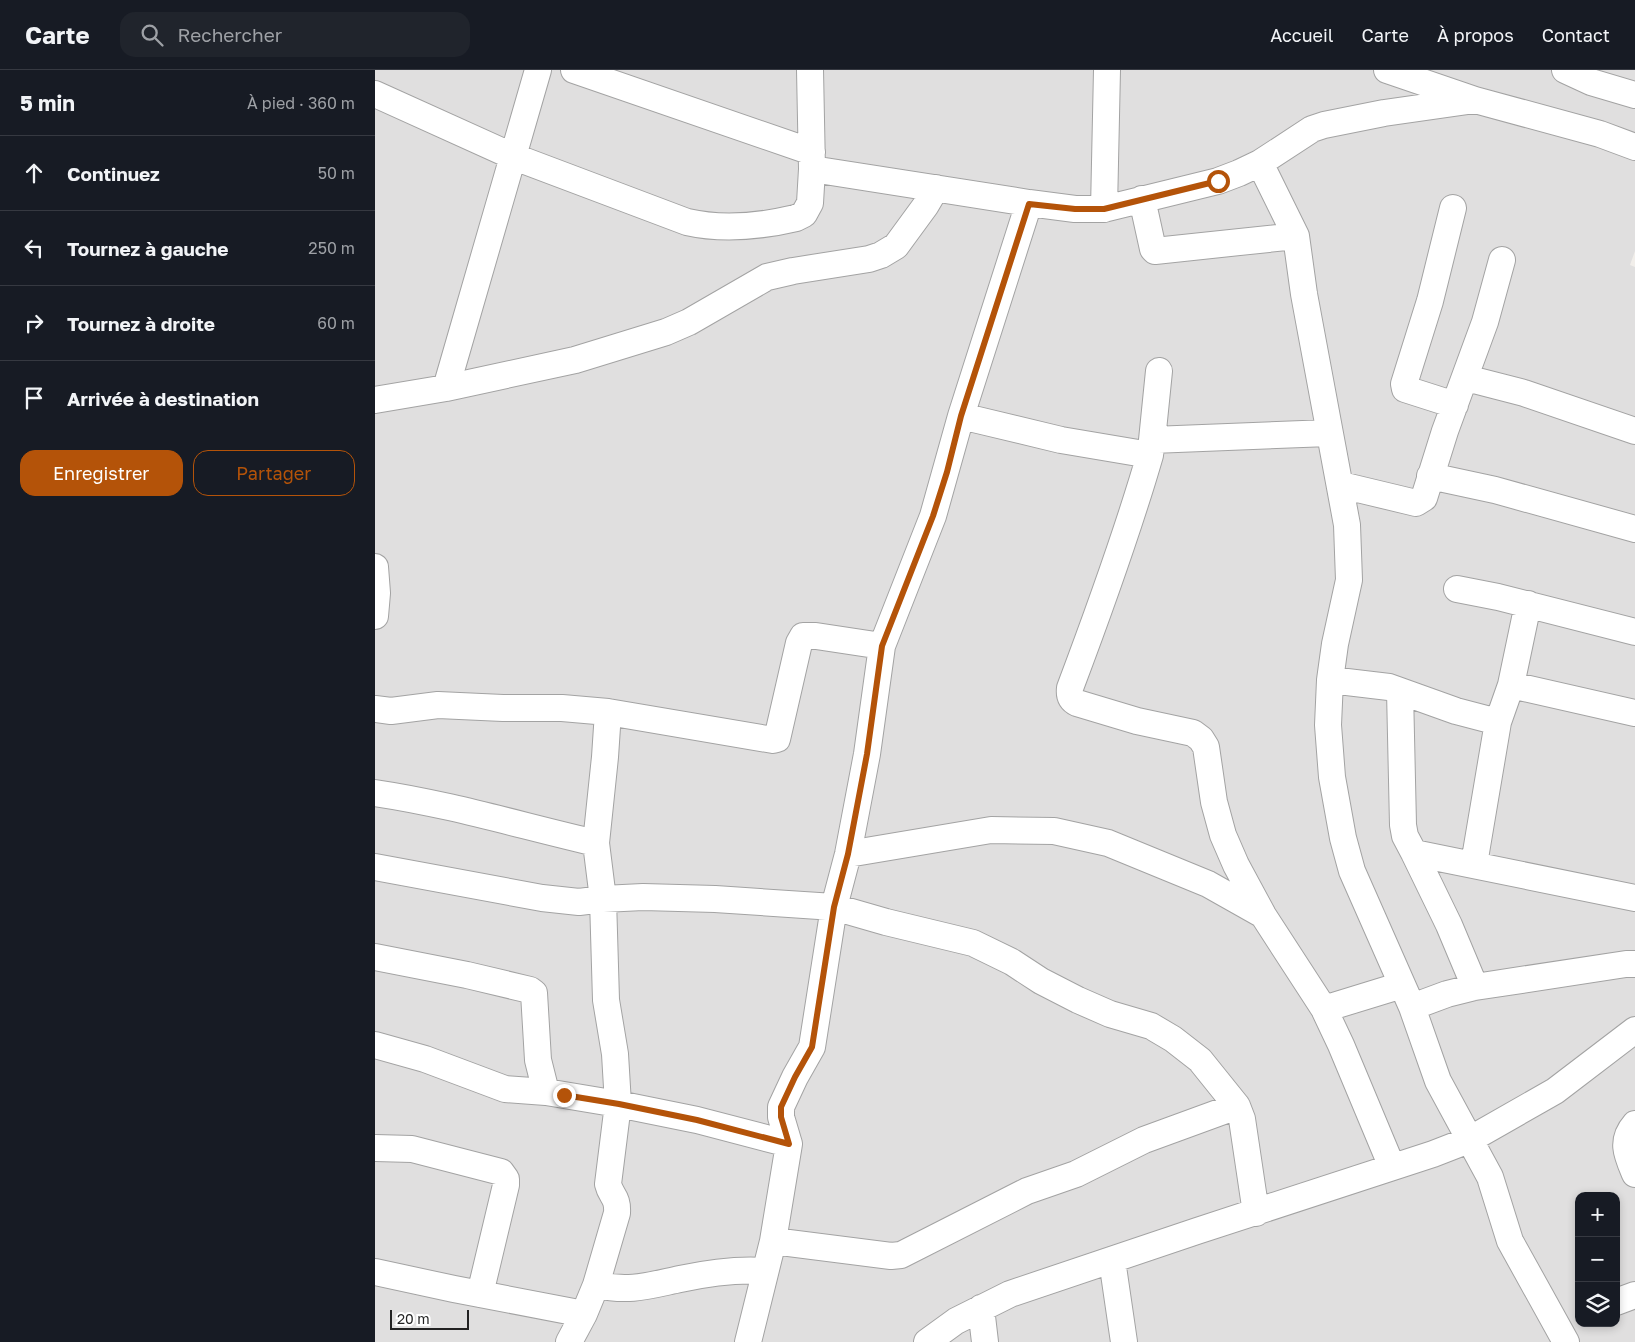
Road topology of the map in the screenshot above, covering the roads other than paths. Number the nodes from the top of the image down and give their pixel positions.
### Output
1 (538, 70) edge
2 (574, 70) edge
3 (810, 70) edge
4 (1107, 70) edge
5 (1387, 70) edge
6 (1565, 70) edge
7 (1606, 78) edge
8 (375, 94) edge
9 (1635, 95) edge
10 (1475, 100) junction
11 (1635, 147) edge
12 (512, 156) junction
13 (812, 160) junction
14 (1260, 163) junction
15 (936, 188) junction
16 (1142, 199) junction
17 (1029, 204) junction
18 (1453, 208) dead end
19 (1104, 209) junction
20 (1296, 236) junction
21 (1502, 260) dead end
22 (1159, 371) dead end
23 (1466, 378) junction
24 (446, 388) junction
25 (375, 400) edge
26 (1455, 405) junction
27 (961, 416) junction
28 (1635, 431) edge
29 (1329, 433) junction
30 (1151, 447) junction
31 (1430, 476) junction
32 (1341, 485) junction
33 (1635, 529) edge
34 (375, 567) edge
35 (1457, 589) dead end
36 (1528, 604) junction
37 (375, 616) edge
38 (1635, 632) edge
39 (882, 646) junction
40 (1330, 680) junction
41 (1511, 685) junction
42 (1400, 691) junction
43 (375, 709) edge
44 (607, 712) junction
45 (1635, 713) edge
46 (1498, 722) junction
47 (375, 793) edge
48 (596, 843) junction
49 (1414, 853) junction
50 (848, 854) junction
51 (1474, 864) junction
52 (375, 866) edge
53 (1635, 898) edge
54 (603, 899) junction
55 (834, 907) junction
56 (1263, 914) junction
57 (375, 957) edge
58 (1635, 964) edge
59 (1475, 987) junction
60 (1407, 996) junction
61 (1323, 1009) junction
62 (1635, 1030) edge
63 (375, 1045) edge
64 (546, 1092) junction
65 (619, 1104) junction
66 (1237, 1106) junction
67 (1635, 1124) edge
68 (1469, 1140) junction
69 (789, 1144) junction
70 (375, 1148) edge
71 (1392, 1168) junction
72 (1635, 1174) edge
73 (1256, 1213) junction
74 (773, 1241) junction
75 (1112, 1260) junction
76 (765, 1271) junction
77 (375, 1272) edge
78 (596, 1286) junction
79 (480, 1294) junction
80 (1635, 1295) edge
81 (1620, 1301) edge
82 (981, 1308) junction
83 (584, 1314) junction
84 (1568, 1331) edge
85 (569, 1342) edge
86 (748, 1342) edge
87 (927, 1342) edge
88 (985, 1342) edge
89 (1124, 1342) edge

1 - 12 street
2 - 13 street
3 - 13 street
4 - 19 street
5 - 10 street
6 - 7 street
7 - 9 street
8 - 12 street
10 - 11 street
10 - 14 street
12 - 13 street
12 - 24 street
13 - 15 street
14 - 16 street
14 - 20 street
15 - 17 street
15 - 24 street
16 - 19 street
16 - 20 street
17 - 19 street
17 - 27 street
18 - 26 street
20 - 29 street
21 - 23 street
22 - 30 street
23 - 26 street
23 - 28 street
24 - 25 street
26 - 31 street
27 - 30 street
27 - 39 street
29 - 30 street
29 - 32 street
30 - 56 street
31 - 32 street
31 - 33 street
32 - 40 street
34 - 37 street
35 - 36 street
36 - 38 street
36 - 41 street
39 - 44 street
39 - 50 street
40 - 42 street
40 - 60 street
41 - 45 street
41 - 46 street
42 - 46 street
42 - 49 street
43 - 44 street
44 - 48 street
46 - 51 street
47 - 48 street
48 - 54 street
49 - 51 street
49 - 59 street
50 - 55 street
50 - 56 street
51 - 53 street
52 - 54 street
54 - 55 street
54 - 65 street
55 - 66 street
55 - 69 street
56 - 61 street
57 - 64 street
58 - 59 street
59 - 60 street
60 - 61 street
60 - 68 street
61 - 71 street
62 - 68 street
63 - 64 street
64 - 65 street
65 - 69 street
65 - 78 street
66 - 73 street
66 - 74 street
67 - 72 street
68 - 71 street
68 - 84 street
69 - 74 street
70 - 79 street
71 - 73 street
73 - 75 street
74 - 76 street
75 - 82 street
75 - 89 street
76 - 78 street
76 - 86 street
77 - 79 street
78 - 83 street
79 - 83 street
80 - 81 street
82 - 87 street
82 - 88 street
83 - 85 street

